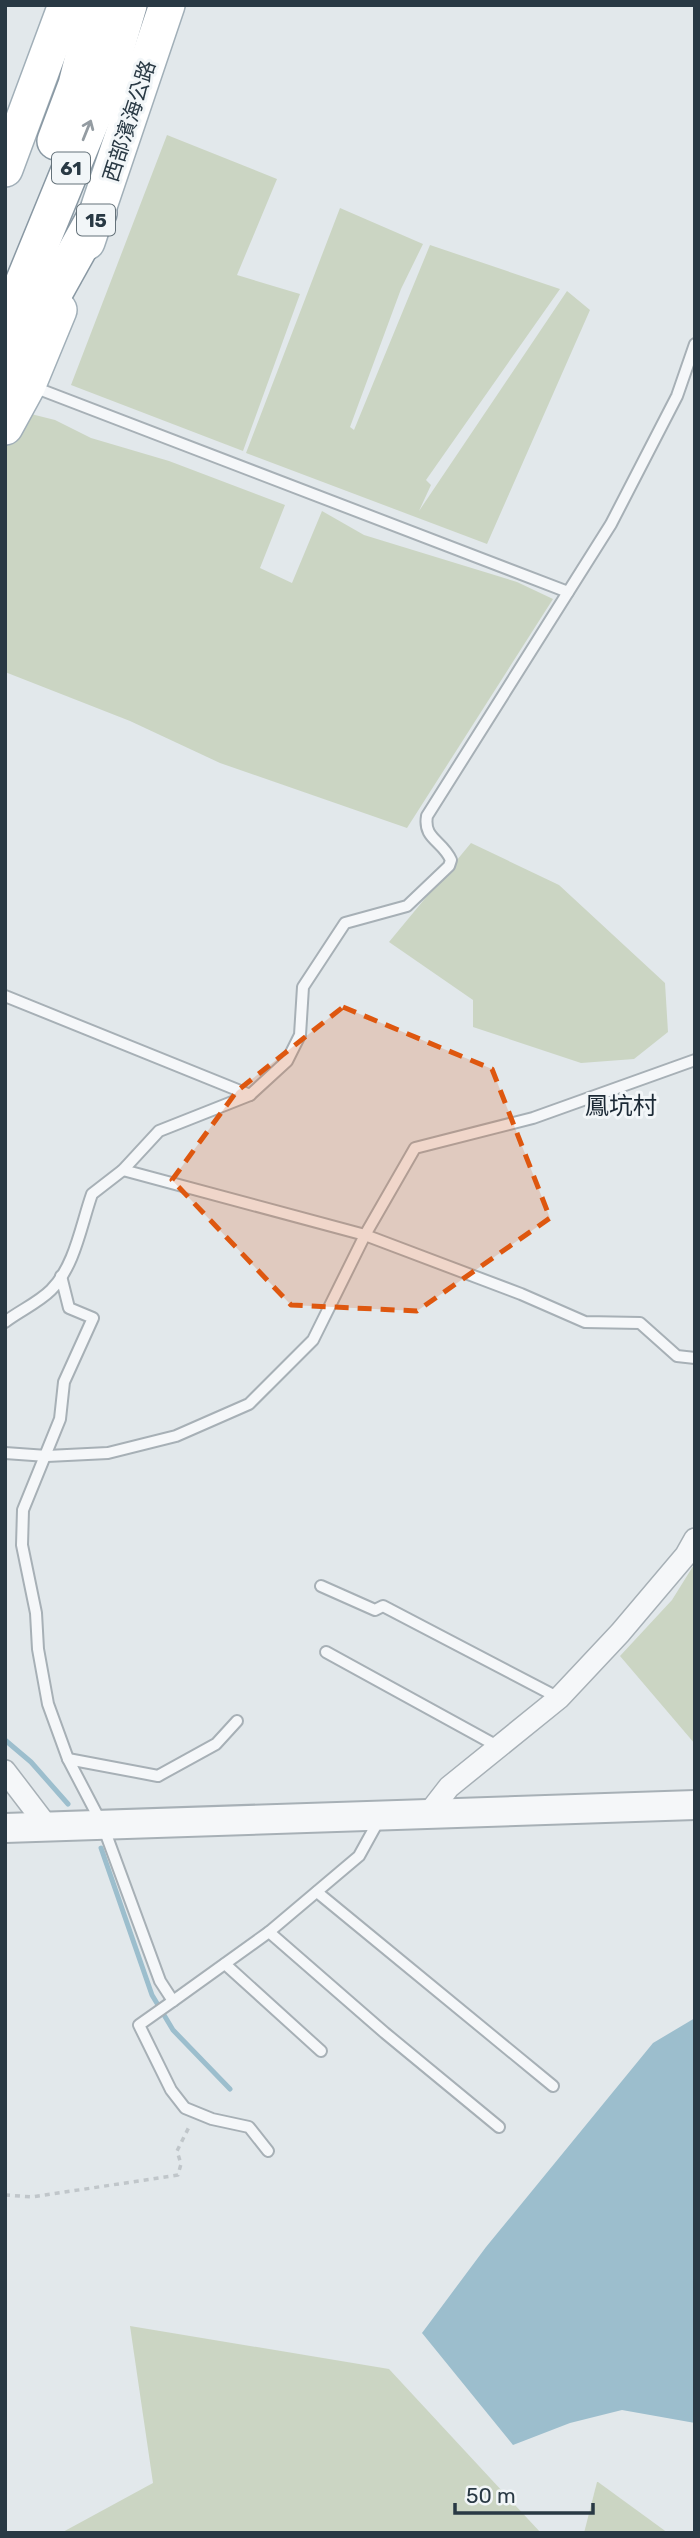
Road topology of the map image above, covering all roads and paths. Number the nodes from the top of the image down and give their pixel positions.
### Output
1 (66, 5) edge
2 (97, 5) edge
3 (128, 5) edge
4 (167, 5) edge
5 (5, 169) edge
6 (98, 213) joint
7 (5, 276) edge
8 (5, 329) edge
9 (695, 344) edge
10 (17, 382) edge
11 (5, 427) edge
12 (568, 592) junction
13 (5, 996) edge
14 (695, 1060) edge
15 (250, 1095) junction
16 (122, 1170) junction
17 (365, 1235) junction
18 (61, 1276) junction
19 (5, 1322) edge
20 (695, 1358) edge
21 (5, 1453) edge
22 (47, 1456) junction
23 (695, 1539) edge
24 (321, 1586) dead end
25 (326, 1652) dead end
26 (559, 1699) junction
27 (237, 1721) dead end
28 (499, 1747) junction
29 (68, 1759) junction
30 (5, 1771) edge
31 (695, 1805) edge
32 (428, 1814) junction
33 (381, 1816) junction
34 (47, 1826) junction
35 (103, 1826) junction
36 (5, 1828) edge
37 (317, 1892) junction
38 (270, 1932) junction
39 (225, 1964) junction
40 (173, 2001) junction
41 (321, 2051) dead end
42 (552, 2086) dead end
43 (198, 2114) junction
44 (499, 2127) dead end
45 (268, 2151) dead end
46 (5, 2195) edge

1 - 5 main road
2 - 7 highway, 61
8 -> 3 highway, 61
4 - 6 main road, 西部濱海公路 / 15
6 - 10 highway
9 - 12 lane
10 - 11 main road
10 - 12 lane
12 - 15 lane
13 - 15 lane
14 - 17 lane
15 - 16 lane
16 - 17 lane
16 - 18 lane
17 - 20 lane
17 - 22 lane
18 - 19 lane
18 - 22 lane
21 - 22 lane
22 - 29 lane
23 - 26 street
24 - 26 lane
25 - 28 lane
26 - 28 street
27 - 29 lane
28 - 32 street
29 - 35 lane
30 - 34 street
31 - 32 street
32 - 33 street
33 - 35 street
33 - 37 lane
34 - 35 street
34 - 36 street
35 - 40 lane
37 - 38 lane
37 - 42 lane
38 - 39 lane
38 - 44 lane
39 - 40 lane
39 - 41 lane
40 - 43 lane
43 - 45 lane
43 - 46 path

